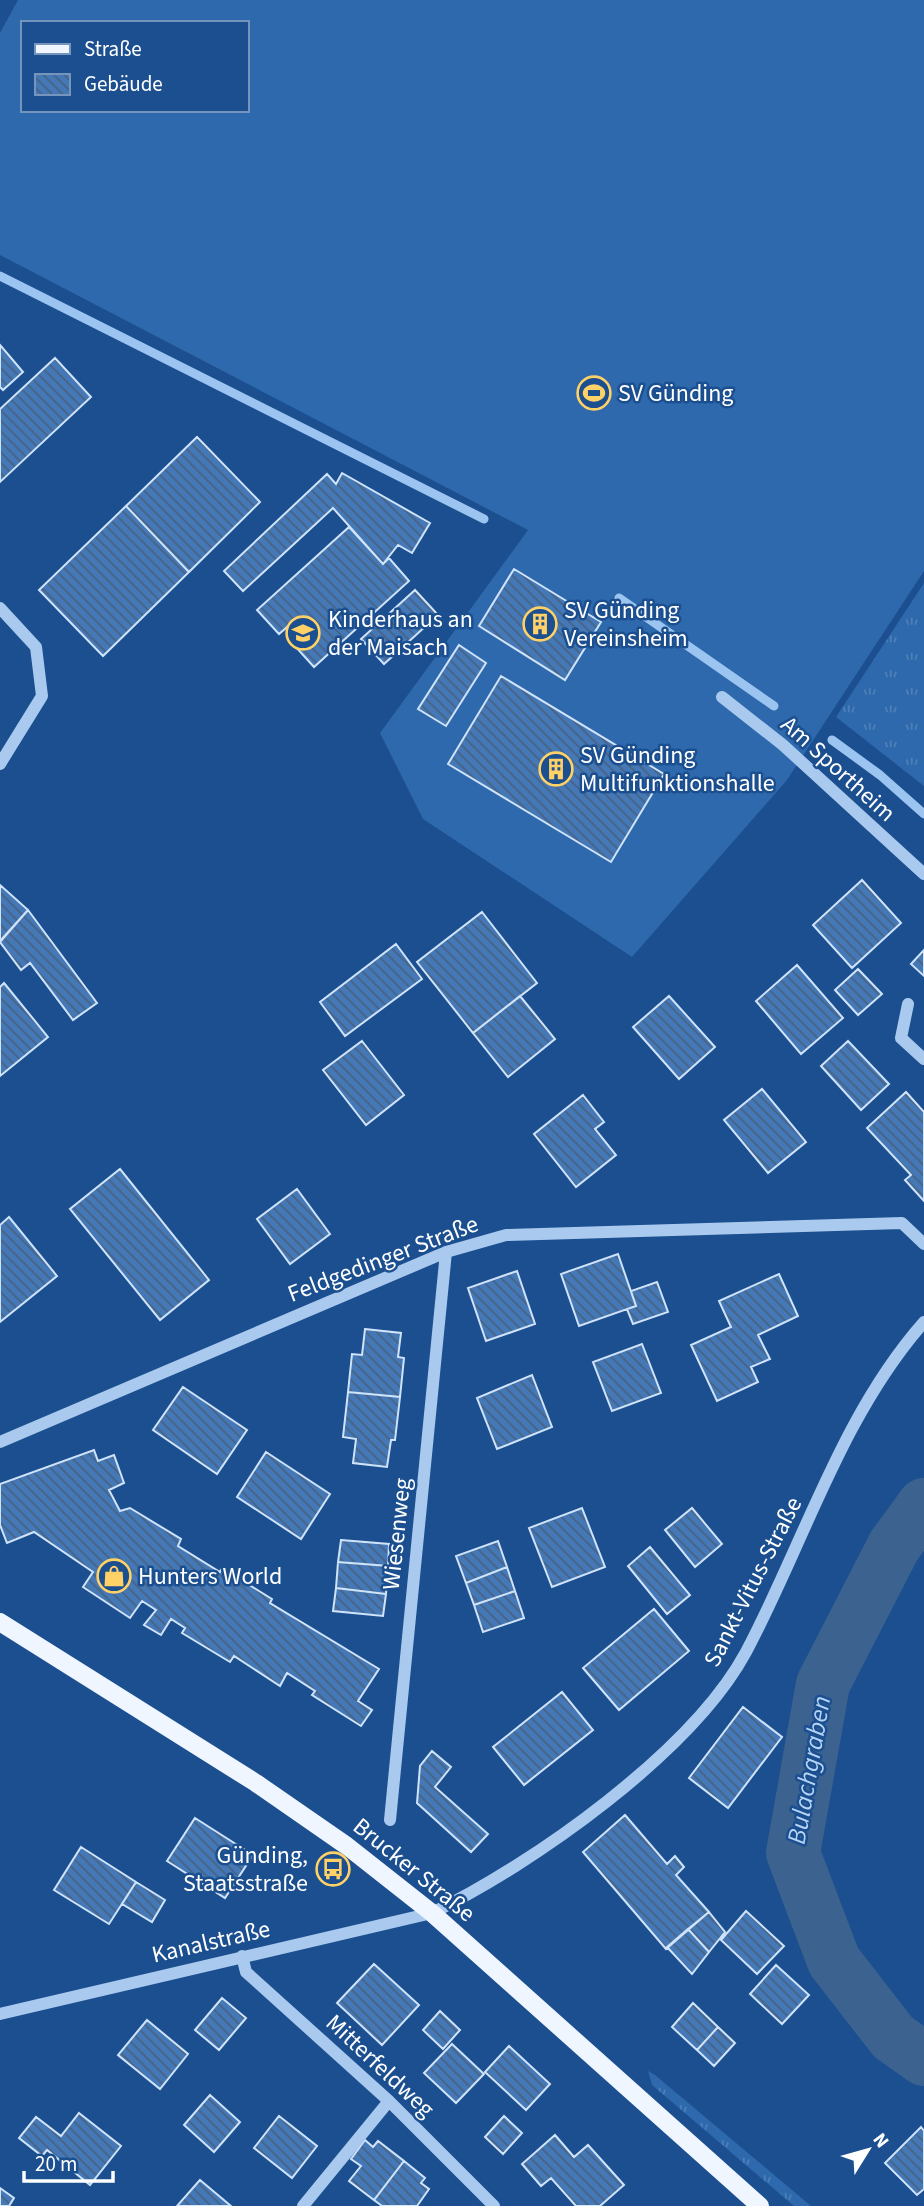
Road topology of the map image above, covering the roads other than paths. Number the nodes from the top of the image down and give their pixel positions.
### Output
1 (0, 608) edge
2 (722, 697) dead end
3 (0, 764) edge
4 (924, 874) edge
5 (908, 1004) dead end
6 (924, 1059) edge
7 (924, 1244) edge
8 (446, 1252) junction
9 (924, 1322) edge
10 (0, 1441) edge
11 (0, 1622) edge
12 (390, 1820) dead end
13 (432, 1913) junction
14 (242, 1956) junction
15 (0, 2014) edge
16 (389, 2101) junction
17 (303, 2206) edge
18 (494, 2206) edge
19 (760, 2206) edge

1 - 3 street
2 - 4 street, Am Sportheim
5 - 6 street
7 - 8 street, Feldgedinger Straße
8 - 10 street, Feldgedinger Straße
8 - 12 street, Wiesenweg
9 - 13 street, Sankt-Vitus-Straße
11 - 13 main road, Brucker Straße
13 - 14 street, Kanalstraße
13 - 19 main road, Brucker Straße
14 - 15 street, Kanalstraße
14 - 16 street, Mitterfeldweg
16 - 17 street
16 - 18 street, Mitterfeldweg

